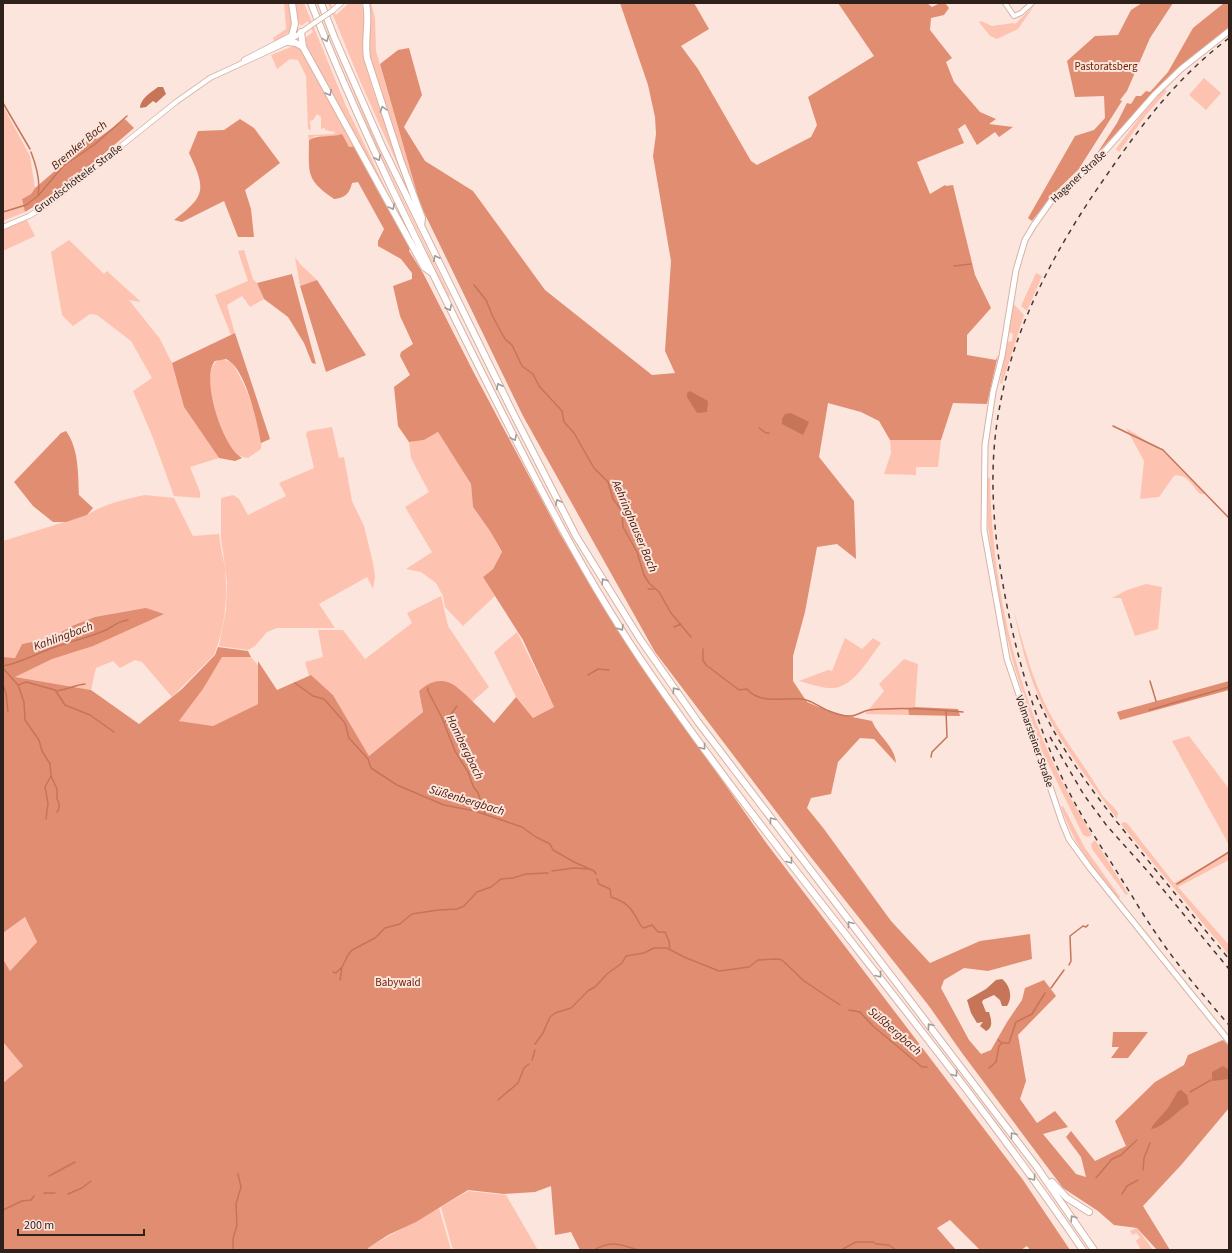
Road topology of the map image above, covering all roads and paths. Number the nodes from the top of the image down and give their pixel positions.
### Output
1 (292, 3) edge
2 (311, 3) edge
3 (321, 3) edge
4 (341, 3) edge
5 (362, 3) edge
6 (366, 3) edge
7 (1005, 3) edge
8 (1032, 3) edge
9 (367, 21) junction
10 (295, 24) junction
11 (302, 32) junction
12 (1229, 32) edge
13 (292, 35) junction
14 (288, 42) junction
15 (303, 47) junction
16 (241, 63) junction
17 (3, 227) edge
18 (421, 227) junction
19 (432, 273) junction
20 (995, 386) joint
21 (1229, 1041) edge
22 (1036, 1166) junction
23 (1089, 1212) dead end
24 (1083, 1250) edge
25 (1094, 1250) edge

1 - 10 highway
2 -> 19 highway
3 - 18 highway
4 - 11 main road, bridge
5 - 9 highway
6 - 9 highway
7 - 8 street
18 -> 9 highway
10 - 11 highway
10 - 13 highway
11 - 13 main road
11 - 14 main road
11 - 15 highway
12 - 20 main road, Hagener Straße
13 - 16 main road
14 - 15 highway
14 - 16 main road
15 -> 19 highway
16 - 17 main road, Grundschötteler Straße
22 -> 18 highway
19 -> 24 highway
20 - 21 main road, Volmarsteiner Straße
22 - 23 highway
25 -> 22 highway

